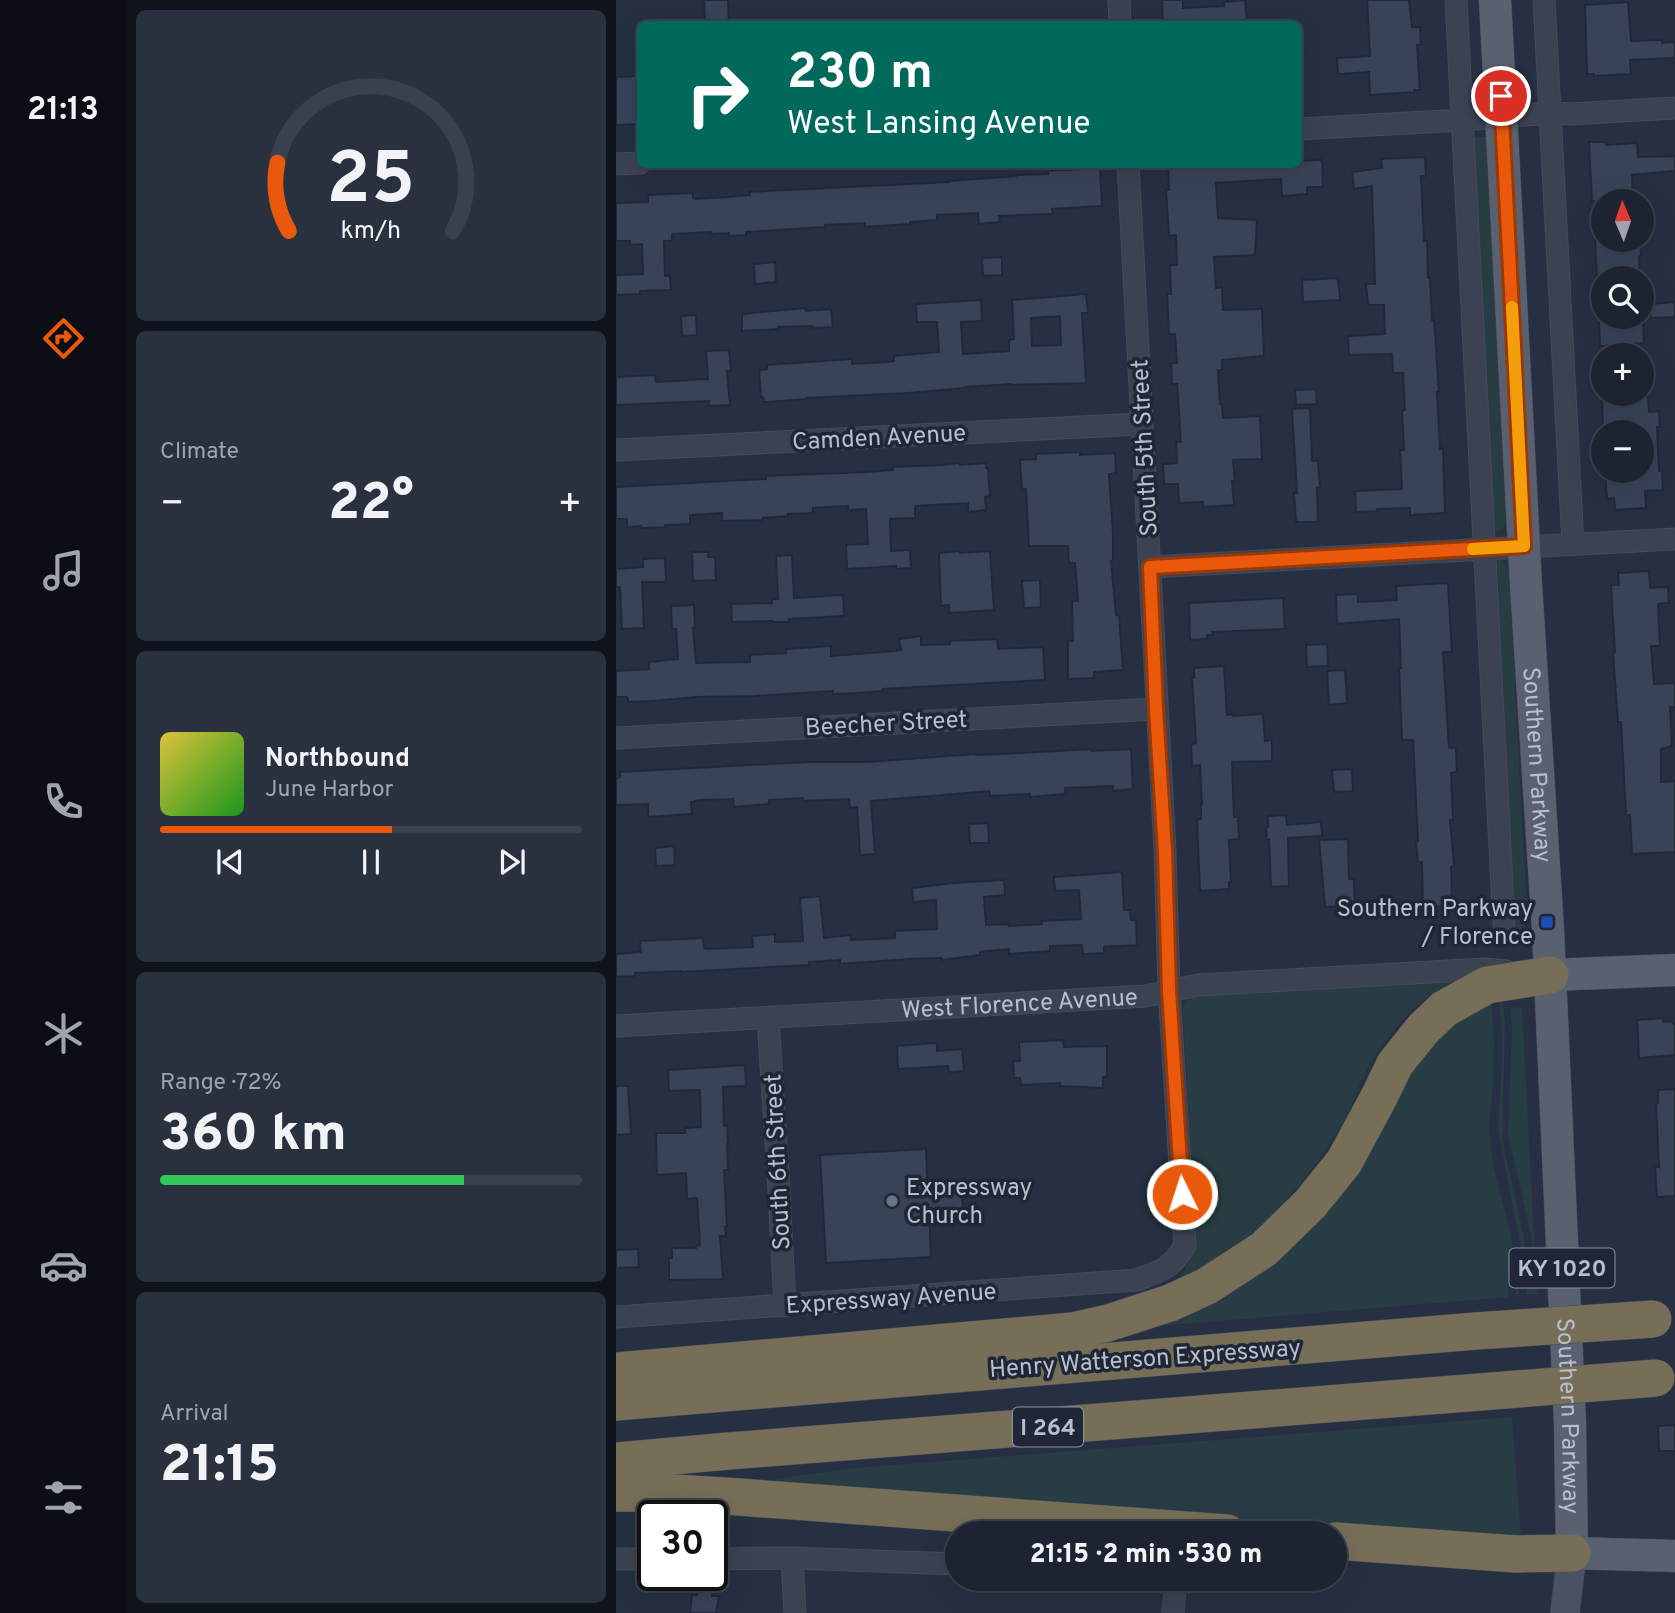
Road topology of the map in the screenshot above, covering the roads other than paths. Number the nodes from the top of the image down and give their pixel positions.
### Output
1 (1119, 0) edge
2 (1456, 0) edge
3 (1495, 0) edge
4 (1545, 0) edge
5 (1120, 21) edge
6 (1675, 108) edge
7 (1551, 113) junction
8 (1502, 117) junction
9 (1462, 120) junction
10 (1302, 129) edge
11 (637, 163) edge
12 (616, 164) edge
13 (1128, 168) edge
14 (1142, 424) junction
15 (616, 450) edge
16 (1675, 539) edge
17 (1573, 544) junction
18 (1524, 546) junction
19 (1485, 549) junction
20 (1150, 567) junction
21 (1156, 709) junction
22 (616, 738) edge
23 (1504, 925) dead end
24 (1675, 970) edge
25 (1550, 975) junction
26 (1169, 990) junction
27 (768, 1018) junction
28 (616, 1026) edge
29 (1165, 1270) joint
30 (785, 1306) junction
31 (616, 1317) edge
32 (1664, 1318) edge
33 (616, 1371) edge
34 (1665, 1378) edge
35 (616, 1402) edge
36 (616, 1461) edge
37 (616, 1493) edge
38 (1064, 1521) edge
39 (1347, 1542) edge
40 (1573, 1553) junction
41 (1675, 1556) edge
42 (616, 1559) edge
43 (637, 1559) edge
44 (728, 1559) edge
45 (792, 1559) junction
46 (945, 1564) edge
47 (1175, 1591) edge
48 (795, 1613) edge
49 (1173, 1613) edge
50 (1564, 1613) edge

1 - 5 street
2 - 9 street
3 - 8 main road, Southern Parkway / KY 1020
4 - 7 street
6 - 7 street
7 - 8 street
7 - 17 street
8 - 9 street
8 - 18 main road, Southern Parkway / KY 1020
9 - 10 street
9 - 19 street
11 - 12 street
13 - 14 street, South 5th Street
14 - 15 street, Camden Avenue
14 - 20 street, South 5th Street
16 - 17 street
17 - 18 street
18 - 19 street
18 - 25 main road, Southern Parkway / KY 1020
19 - 20 street
19 - 23 street
20 - 21 street, South 5th Street
21 - 22 street, Beecher Street
21 - 26 street, South 5th Street
24 - 25 main road, West Florence Avenue
25 - 26 street, West Florence Avenue
25 - 33 highway
25 - 40 main road, Southern Parkway / KY 1020
26 - 27 street, West Florence Avenue
26 - 29 street, South 5th Street
27 - 28 street, West Florence Avenue
27 - 30 street, South 6th Street
29 - 30 street, Expressway Avenue
30 - 31 street, Expressway Avenue
32 - 35 highway, Henry Watterson Expressway, bridge
34 - 36 highway, I 264, bridge
37 - 38 highway
39 - 40 highway
40 - 41 main road
40 - 50 main road, Southern Parkway / KY 1020
42 - 43 street
44 - 45 street
45 - 46 street
45 - 48 street
47 - 49 street

